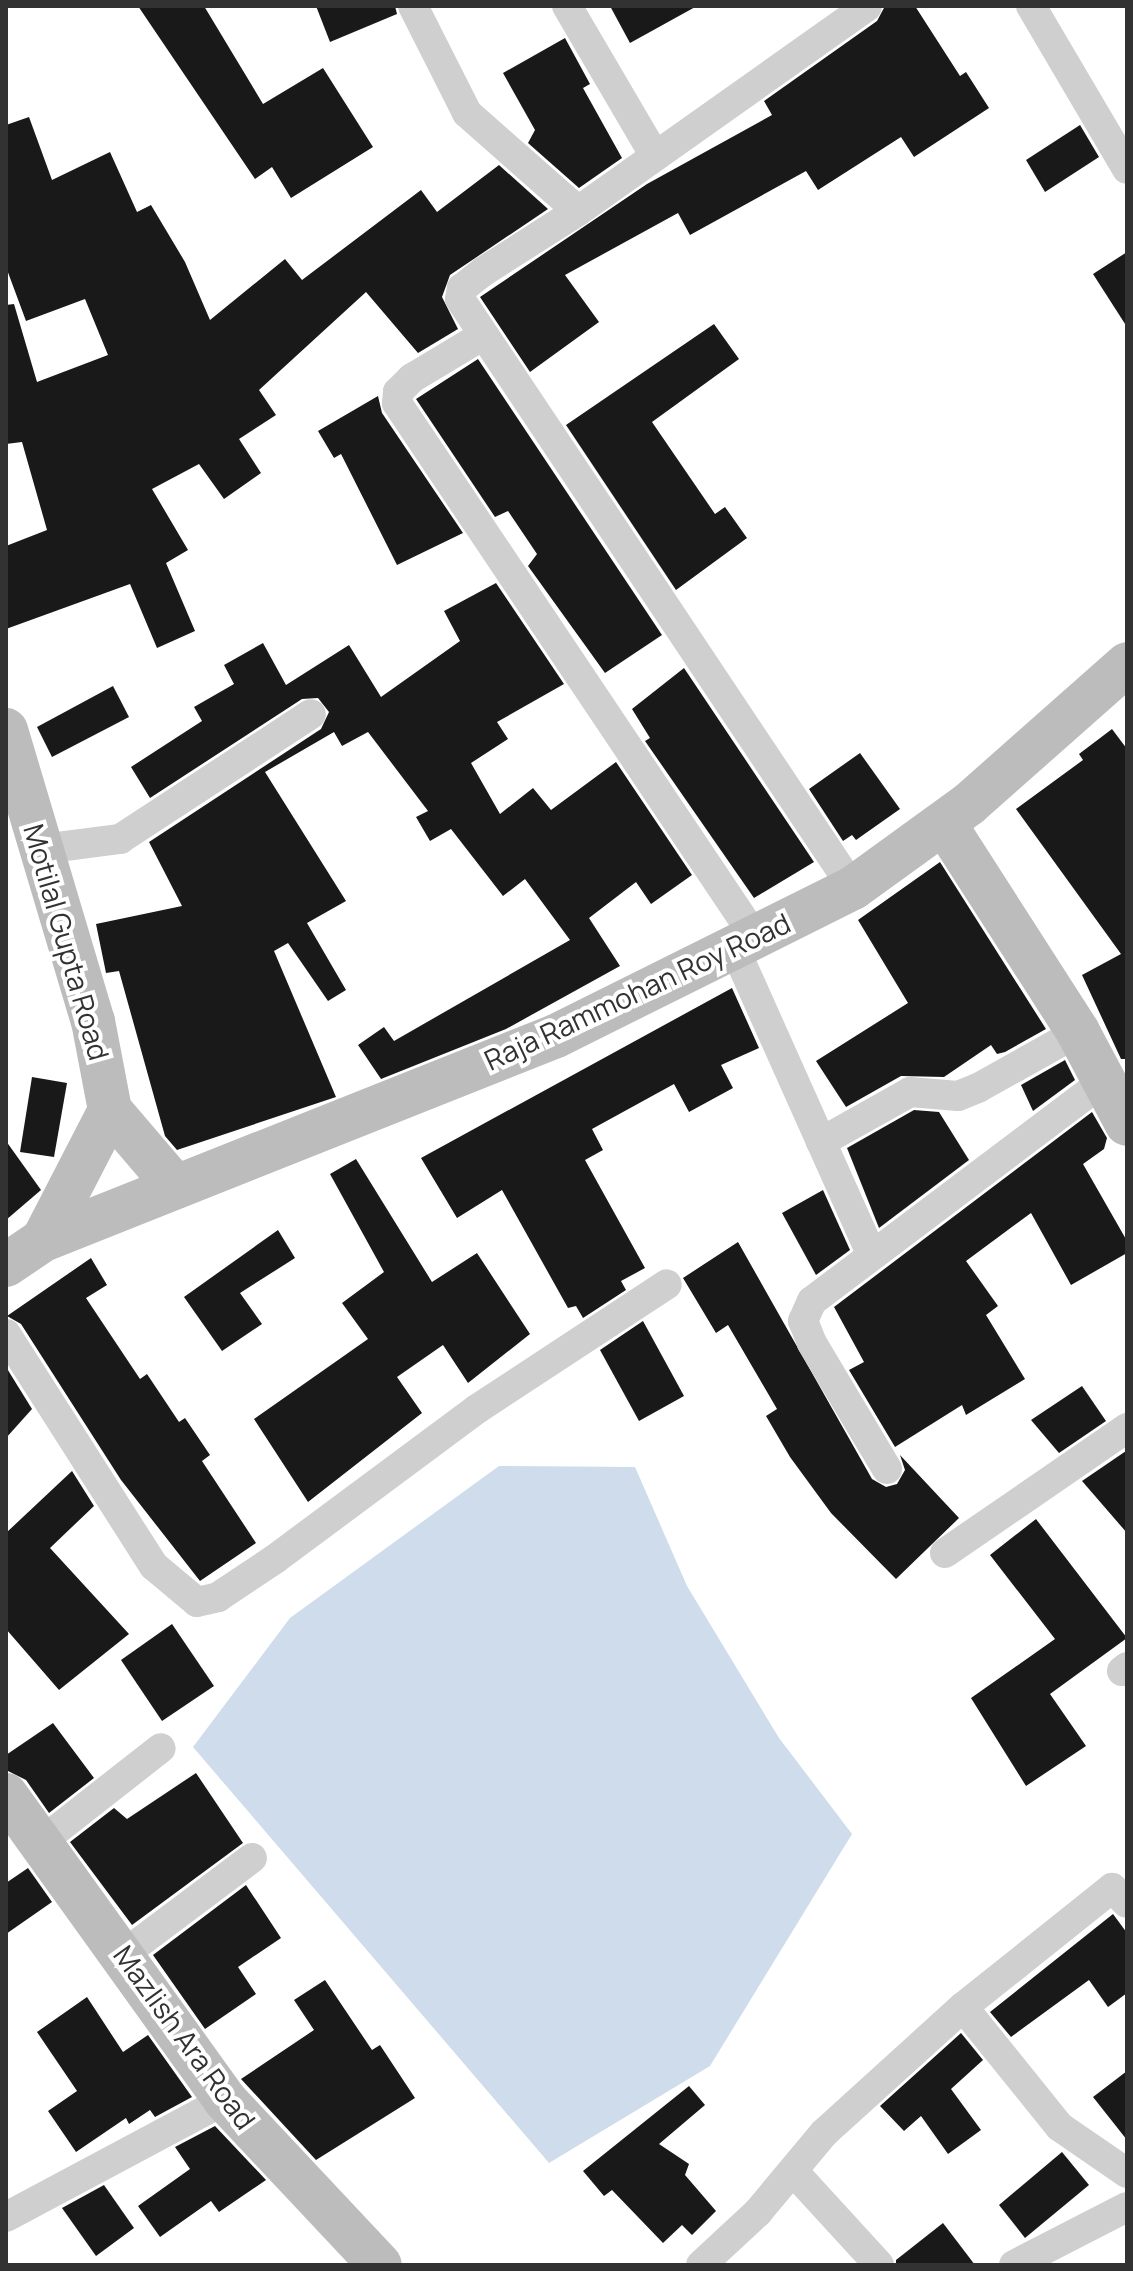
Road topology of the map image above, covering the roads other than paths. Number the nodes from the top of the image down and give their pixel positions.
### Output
1 (567, 6) edge
2 (867, 6) edge
3 (1031, 6) edge
4 (425, 11) edge
5 (655, 156) junction
6 (1127, 169) edge
7 (578, 211) junction
8 (482, 336) junction
9 (1127, 664) edge
10 (311, 714) dead end
11 (6, 730) edge
12 (944, 823) junction
13 (42, 849) junction
14 (853, 888) junction
15 (745, 942) junction
16 (1078, 1032) junction
17 (1101, 1083) junction
18 (110, 1110) junction
19 (1127, 1124) edge
20 (821, 1142) junction
21 (174, 1185) junction
22 (43, 1240) junction
23 (871, 1253) junction
24 (6, 1265) edge
25 (667, 1284) dead end
26 (6, 1334) edge
27 (1127, 1428) edge
28 (887, 1469) dead end
29 (945, 1553) dead end
30 (161, 1748) dead end
31 (6, 1795) edge
32 (41, 1842) junction
33 (252, 1858) dead end
34 (1127, 1903) edge
35 (124, 1954) junction
36 (963, 2007) junction
37 (225, 2100) junction
38 (793, 2171) junction
39 (1127, 2173) edge
40 (1127, 2207) edge
41 (6, 2217) edge
42 (380, 2265) edge
43 (701, 2265) edge
44 (879, 2265) edge
45 (1014, 2265) edge

1 - 5 street
2 - 5 street
3 - 6 street
4 - 7 street
5 - 7 street
7 - 8 street
8 - 14 street
8 - 15 street
9 - 12 street, Raja Rammohan Roy Road
10 - 13 street
11 - 13 street, Motilal Gupta Road
12 - 14 street, Raja Rammohan Roy Road
12 - 16 street
13 - 18 street, Motilal Gupta Road
14 - 15 street, Raja Rammohan Roy Road
15 - 20 street
15 - 21 street, Raja Rammohan Roy Road
16 - 17 street
16 - 20 street
17 - 19 street
17 - 23 street
18 - 21 street, Motilal Gupta Road
18 - 22 street
20 - 23 street
21 - 22 street, Raja Rammohan Roy Road
22 - 24 street, Raja Rammohan Roy Road
23 - 28 street
25 - 26 street
27 - 29 street
30 - 32 street
31 - 32 street, Mazlish Ara Road
32 - 35 street, Mazlish Ara Road
33 - 35 street
34 - 36 street
35 - 37 street, Mazlish Ara Road
36 - 38 street
36 - 39 street
37 - 41 street
37 - 42 street, Mazlish Ara Road
38 - 43 street
38 - 44 street
40 - 45 street

